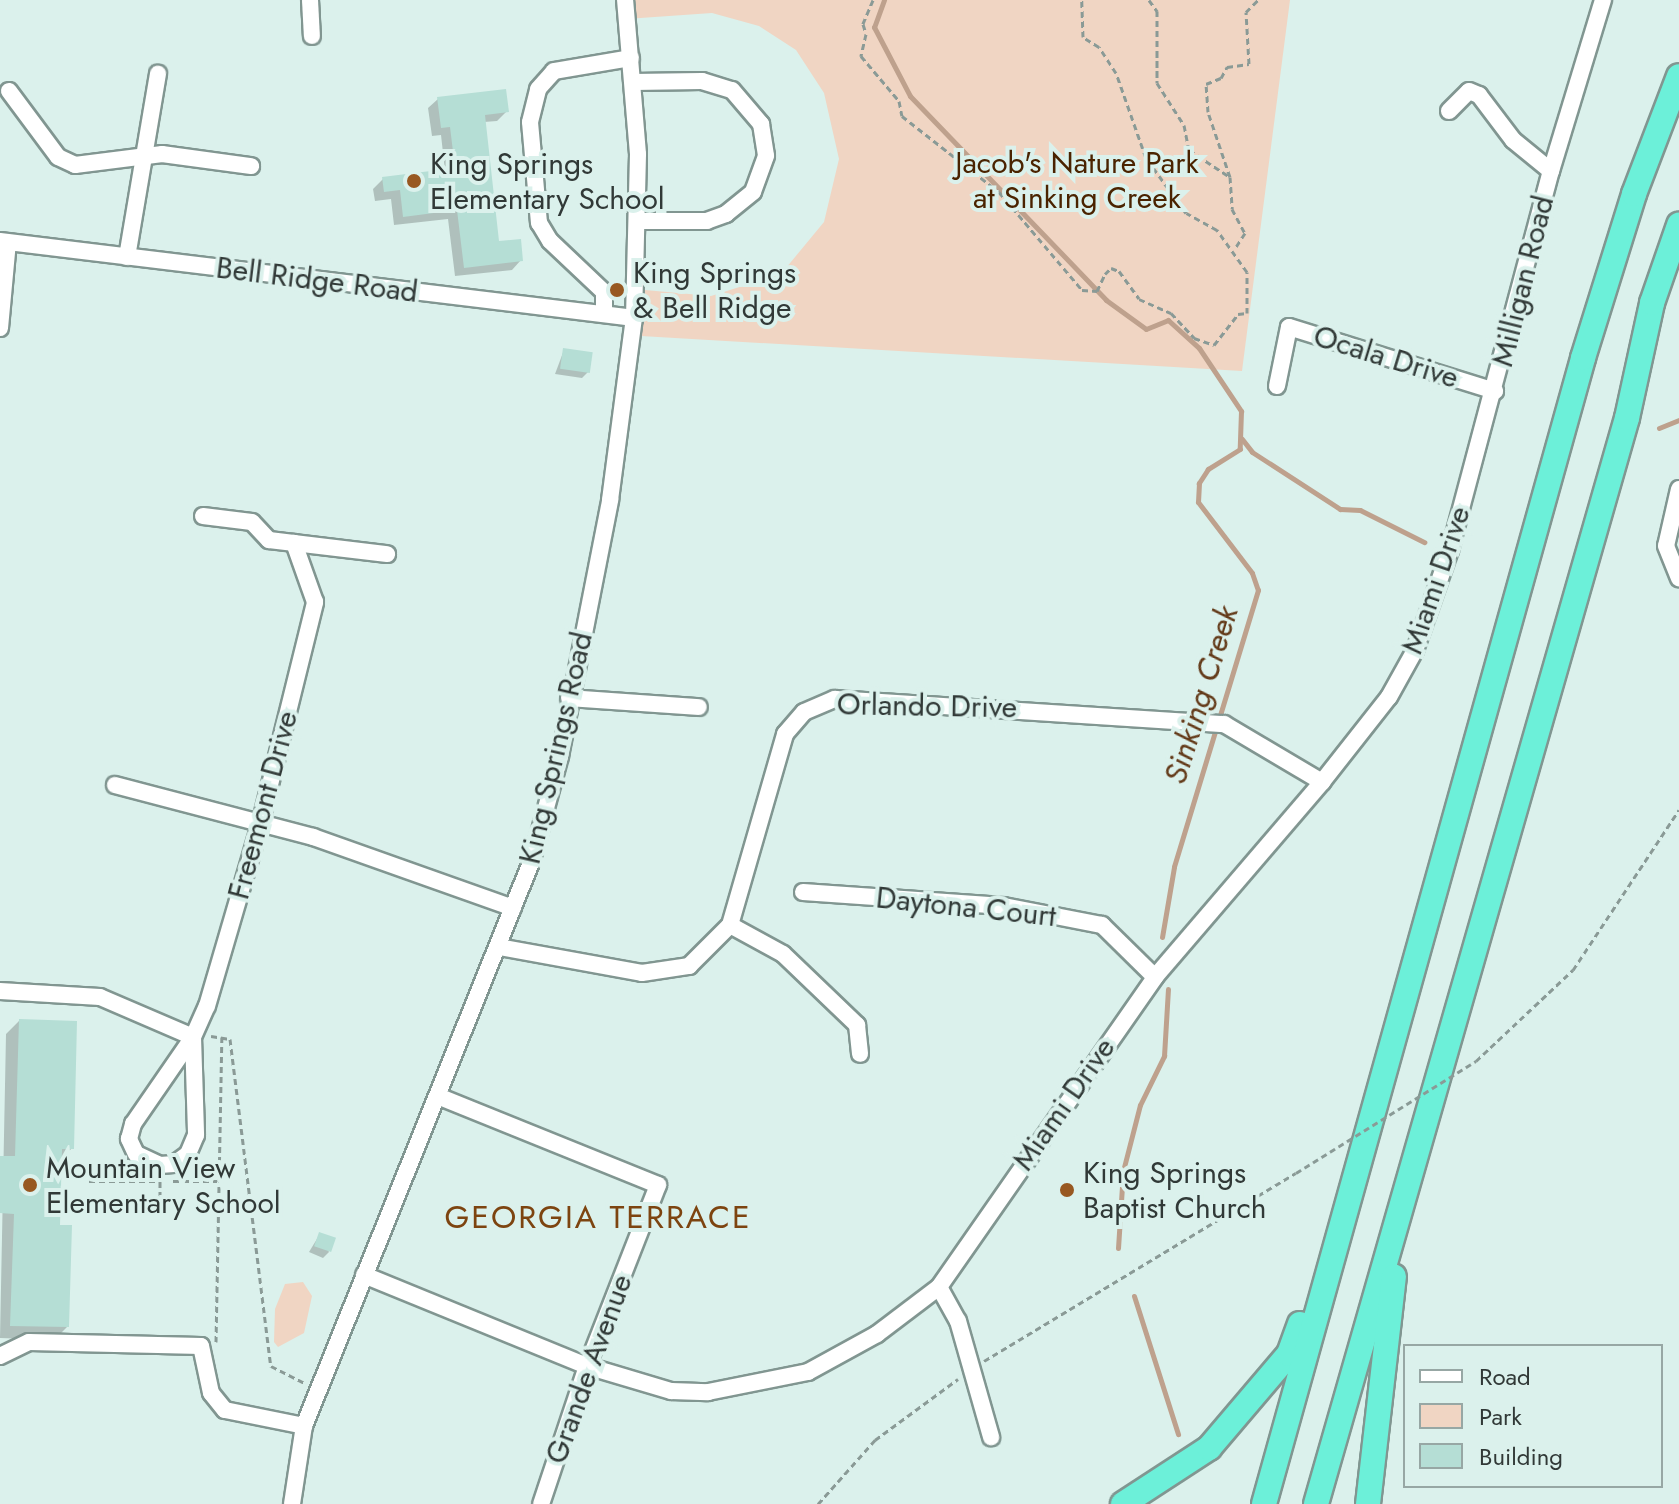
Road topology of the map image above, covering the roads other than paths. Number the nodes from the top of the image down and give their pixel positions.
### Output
1 (310, 0) edge
2 (625, 0) edge
3 (1603, 0) edge
4 (312, 36) dead end
5 (631, 58) junction
6 (158, 74) dead end
7 (1679, 76) edge
8 (633, 82) junction
9 (9, 91) dead end
10 (1449, 111) dead end
11 (144, 159) junction
12 (251, 166) dead end
13 (1551, 171) junction
14 (638, 221) junction
15 (1679, 225) edge
16 (4, 241) edge
17 (127, 257) junction
18 (604, 314) junction
19 (634, 318) junction
20 (0, 328) edge
21 (1277, 386) dead end
22 (1495, 391) junction
23 (1679, 489) edge
24 (203, 516) dead end
25 (294, 543) junction
26 (387, 554) dead end
27 (1679, 579) edge
28 (569, 698) junction
29 (699, 707) dead end
30 (1322, 782) junction
31 (115, 785) dead end
32 (260, 825) junction
33 (803, 892) dead end
34 (513, 908) junction
35 (730, 925) junction
36 (499, 947) junction
37 (1155, 977) junction
38 (0, 991) edge
39 (194, 1035) junction
40 (860, 1054) dead end
41 (440, 1097) junction
42 (1349, 1199) junction
43 (1403, 1203) junction
44 (364, 1275) junction
45 (939, 1287) junction
46 (0, 1356) edge
47 (587, 1366) junction
48 (304, 1426) junction
49 (991, 1437) dead end
50 (292, 1504) edge
51 (541, 1504) edge
52 (1123, 1504) edge
53 (1264, 1504) edge
54 (1316, 1504) edge
55 (1368, 1504) edge

1 - 4 street
2 - 5 street, King Springs Road
3 - 13 street
5 - 8 street, King Springs Road
5 - 18 street
6 - 11 street
7 - 42 highway
8 - 14 street, King Springs Road
8 - 14 street
9 - 11 street
10 - 13 street
11 - 12 street
11 - 17 street
13 - 22 street, Milligan Road
14 - 19 street, King Springs Road
15 - 43 highway
16 - 17 street, Bell Ridge Road
16 - 20 street
17 - 18 street, Bell Ridge Road
18 - 19 street, Bell Ridge Road
19 - 28 street, King Springs Road
21 - 22 street, Ocala Drive
22 - 30 street, Miami Drive
23 - 27 street
24 - 25 street
25 - 26 street
25 - 32 street, Freemont Drive
28 - 29 street
28 - 34 street, King Springs Road
30 - 35 street, Orlando Drive
30 - 37 street, Miami Drive
31 - 32 street
32 - 34 street
32 - 39 street, Freemont Drive
33 - 37 street, Daytona Court
34 - 36 street, King Springs Road
35 - 36 street, Orlando Drive
35 - 40 street
36 - 41 street, King Springs Road
37 - 45 street, Miami Drive
38 - 39 street
39 - 39 street, Freemont Drive
41 - 44 street, King Springs Road
41 - 47 street, Grande Avenue
42 - 52 highway
42 - 53 highway
43 - 54 highway
43 - 55 highway
44 - 47 street, Miami Drive
44 - 48 street, King Springs Road
45 - 47 street, Miami Drive
45 - 49 street
46 - 48 street
47 - 51 street, Grande Avenue
48 - 50 street, King Springs Road

